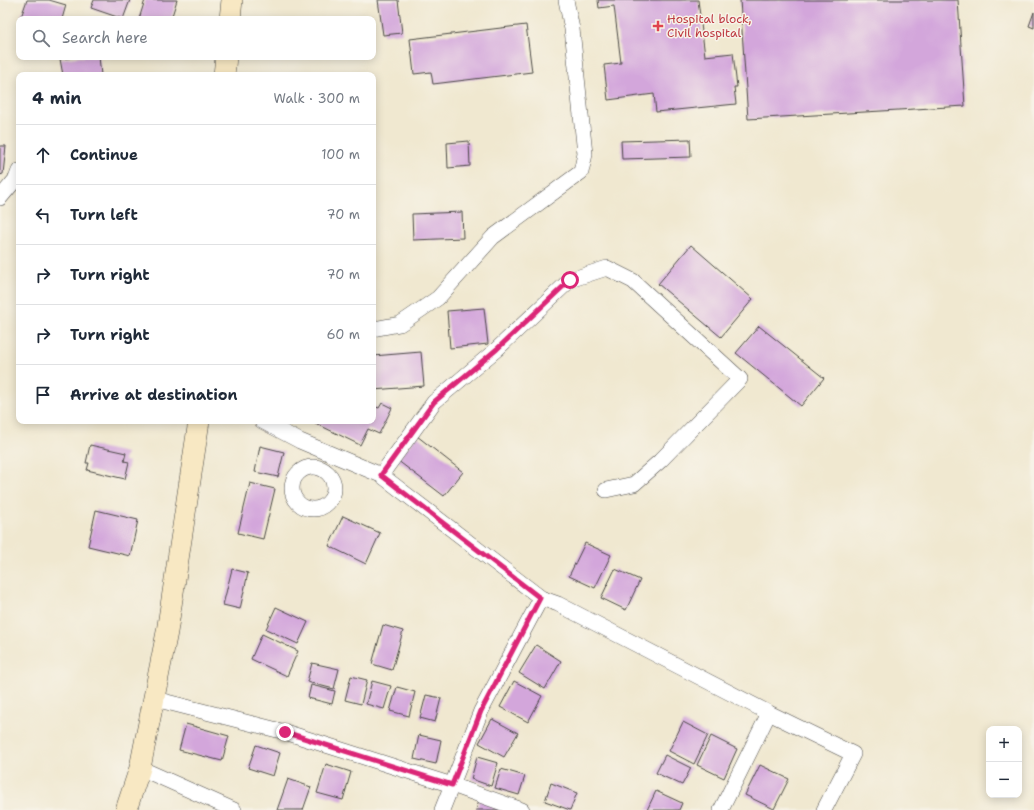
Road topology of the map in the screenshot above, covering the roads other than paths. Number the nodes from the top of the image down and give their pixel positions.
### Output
1 (232, 0) edge
2 (566, 0) edge
3 (230, 16) edge
4 (226, 60) edge
5 (224, 72) edge
6 (16, 178) edge
7 (0, 198) edge
8 (376, 328) edge
9 (199, 424) edge
10 (268, 424) edge
11 (381, 475) junction
12 (606, 490) dead end
13 (540, 598) junction
14 (154, 699) junction
15 (769, 713) junction
16 (140, 768) junction
17 (452, 785) junction
18 (126, 810) edge
19 (234, 810) edge
20 (442, 810) edge
21 (522, 810) edge
22 (721, 810) edge
23 (824, 810) edge

1 - 3 street
2 - 8 street
4 - 5 street
6 - 7 street
9 - 14 street
10 - 11 street
11 - 12 street
11 - 13 street
13 - 15 street
13 - 17 street
14 - 16 street
14 - 17 street
15 - 22 street
15 - 23 street
16 - 18 street
16 - 19 street
17 - 20 street
17 - 21 street

